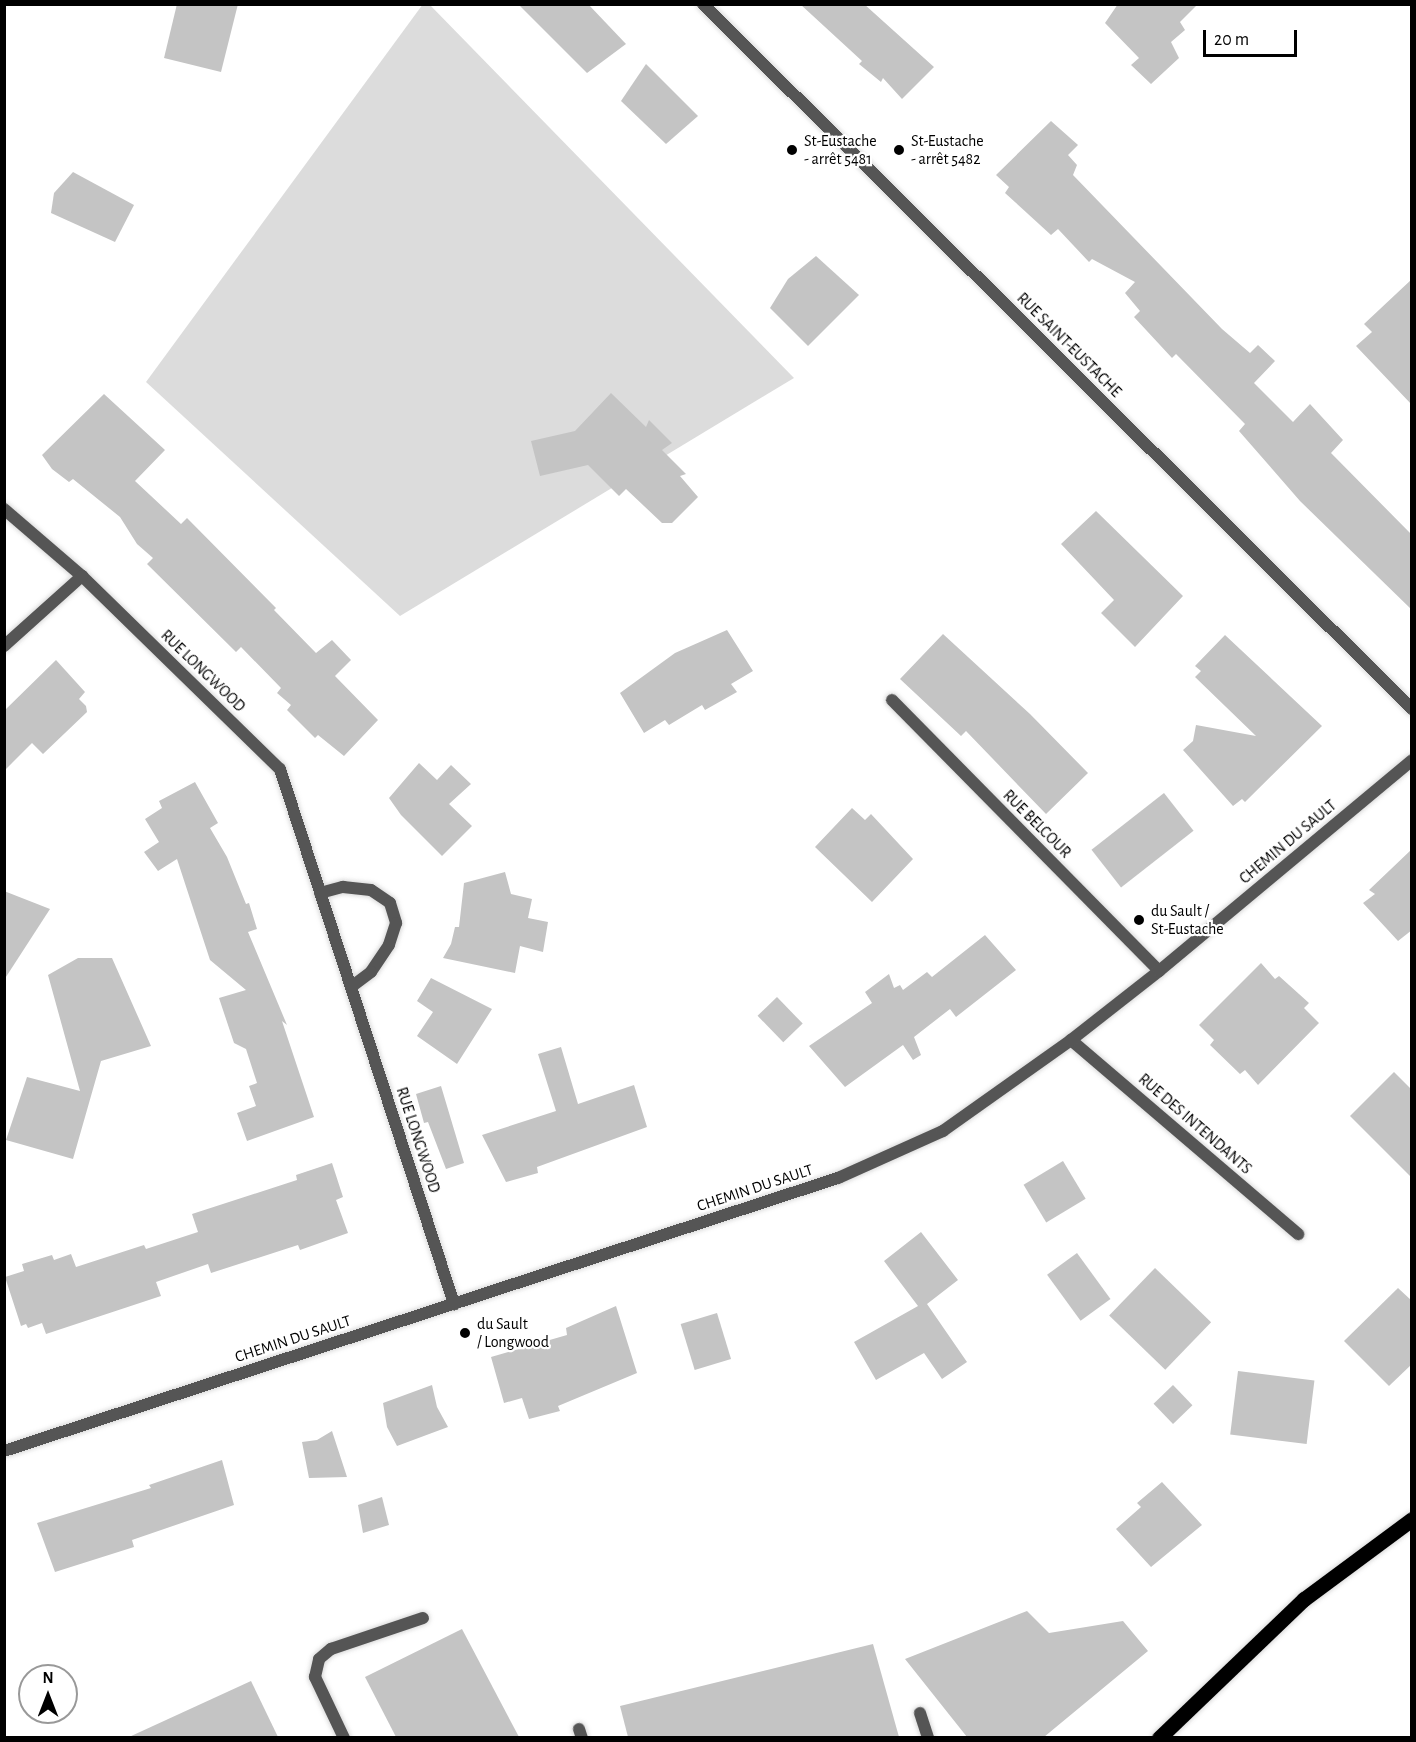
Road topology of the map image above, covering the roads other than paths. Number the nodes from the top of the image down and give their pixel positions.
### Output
1 (703, 4) edge
2 (4, 509) edge
3 (82, 576) junction
4 (4, 646) edge
5 (892, 700) dead end
6 (1412, 709) edge
7 (1412, 760) edge
8 (320, 893) junction
9 (1159, 971) junction
10 (351, 987) junction
11 (1071, 1040) junction
12 (1298, 1234) dead end
13 (454, 1304) junction
14 (4, 1450) edge
15 (1412, 1519) edge
16 (423, 1618) dead end
17 (920, 1713) dead end
18 (344, 1737) edge
19 (928, 1737) edge
20 (1159, 1737) edge

1 - 6 street, RUE SAINT-EUSTACHE
2 - 3 street, RUE LONGWOOD
3 - 4 street
3 - 8 street, RUE LONGWOOD
5 - 9 street, RUE BELCOUR
7 - 9 street, CHEMIN DU SAULT
8 - 10 street, RUE LONGWOOD
8 - 10 street
9 - 11 street, CHEMIN DU SAULT
10 - 13 street, RUE LONGWOOD
11 - 12 street, RUE DES INTENDANTS
11 - 13 street, CHEMIN DU SAULT
13 - 14 street, CHEMIN DU SAULT
15 - 20 main road
16 - 18 street
17 - 19 street

